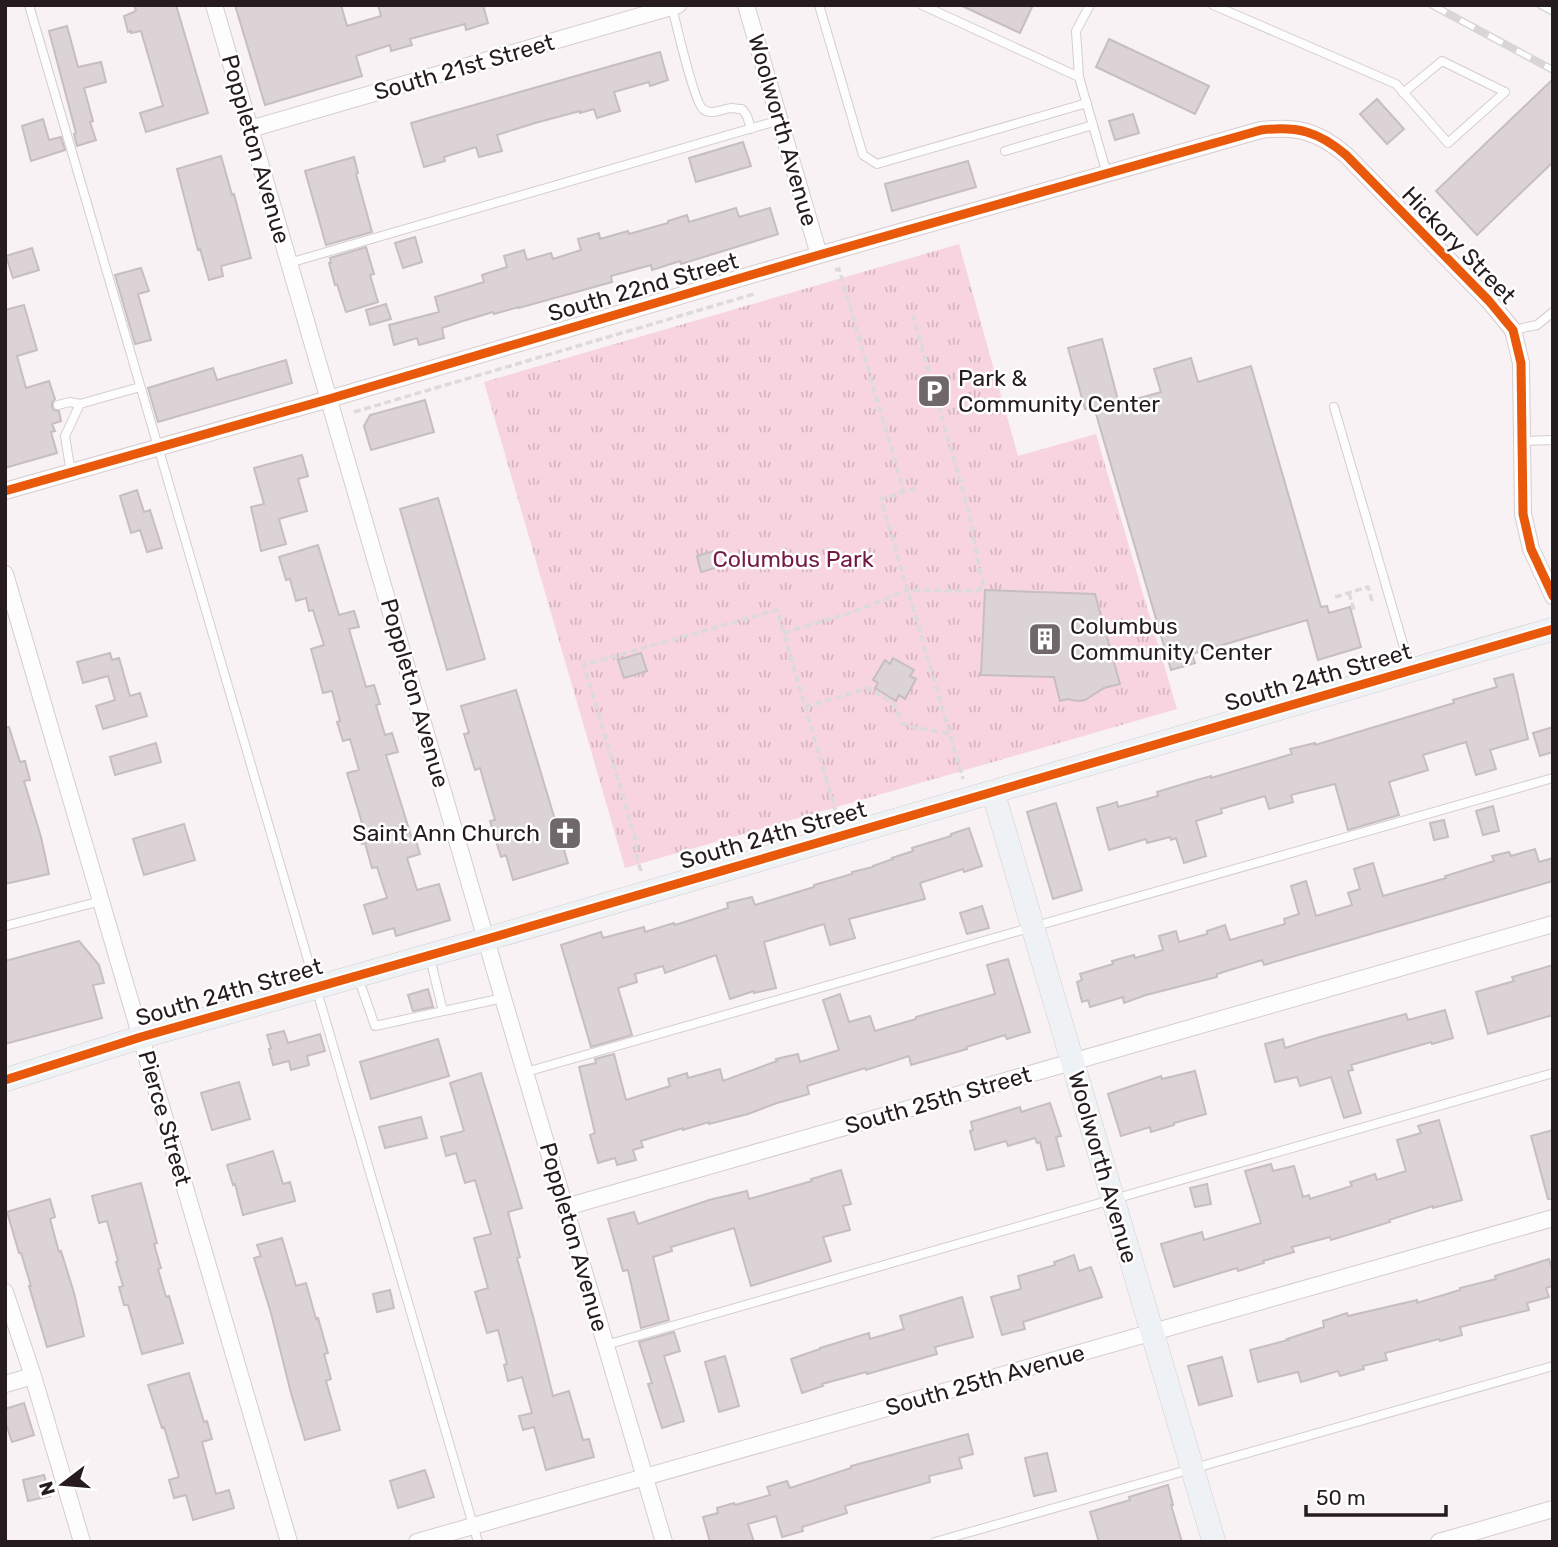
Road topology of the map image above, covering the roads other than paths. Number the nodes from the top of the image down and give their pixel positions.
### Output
1 (29, 5) edge
2 (214, 5) edge
3 (747, 5) edge
4 (819, 5) edge
5 (922, 5) edge
6 (1090, 5) edge
7 (1213, 5) edge
8 (675, 6) edge
9 (1079, 77) junction
10 (1403, 93) junction
11 (1087, 103) junction
12 (780, 120) junction
13 (1093, 125) junction
14 (1294, 128) joint
15 (250, 129) junction
16 (751, 129) junction
17 (1005, 151) dead end
18 (1107, 174) junction
19 (819, 255) junction
20 (289, 263) junction
21 (1553, 312) edge
22 (1513, 330) junction
23 (140, 387) junction
24 (329, 399) junction
25 (80, 404) junction
26 (58, 405) dead end
27 (1334, 407) dead end
28 (1553, 440) edge
29 (1522, 441) junction
30 (158, 448) junction
31 (71, 473) junction
32 (5, 491) edge
33 (5, 573) edge
34 (1553, 596) edge
35 (1553, 629) edge
36 (1410, 671) junction
37 (1553, 778) edge
38 (993, 792) junction
39 (101, 901) junction
40 (1553, 924) edge
41 (5, 926) edge
42 (1033, 928) junction
43 (486, 939) junction
44 (429, 955) junction
45 (357, 975) junction
46 (316, 987) junction
47 (503, 999) junction
48 (443, 1011) junction
49 (141, 1037) junction
50 (1072, 1061) junction
51 (526, 1072) junction
52 (1553, 1073) edge
53 (5, 1080) edge
54 (1112, 1198) junction
55 (566, 1207) junction
56 (1553, 1218) edge
57 (5, 1292) edge
58 (1152, 1332) junction
59 (606, 1345) junction
60 (1553, 1366) edge
61 (33, 1376) junction
62 (5, 1384) edge
63 (1192, 1468) junction
64 (645, 1476) junction
65 (1553, 1509) edge
66 (473, 1525) junction
67 (82, 1542) edge
68 (289, 1542) edge
69 (417, 1542) edge
70 (478, 1542) edge
71 (664, 1542) edge
72 (935, 1542) edge
73 (1214, 1542) edge
74 (1439, 1542) edge

1 - 23 lane
2 - 15 street, Poppleton Avenue
3 - 12 street, Woolworth Avenue
4 - 11 lane
5 - 9 lane
6 - 9 lane
7 - 10 lane
8 - 15 street, South 21st Street
8 - 16 lane
9 - 11 lane
10 - 10 lane
11 - 13 lane
12 - 16 lane
12 - 19 street, Woolworth Avenue
13 - 17 lane
13 - 18 lane
14 - 18 street, South 22nd Street
14 - 22 street, Hickory Street
15 - 20 street, Poppleton Avenue
16 - 20 lane
18 - 19 street, South 22nd Street
19 - 24 street, South 22nd Street
20 - 24 street, Poppleton Avenue
21 - 22 lane
22 - 29 street, Hickory Street
23 - 25 lane
23 - 30 lane
24 - 30 street, South 22nd Street
24 - 43 street, Poppleton Avenue
25 - 26 lane
25 - 31 lane
27 - 36 lane
28 - 29 lane
29 - 34 street, Hickory Street
30 - 31 street, South 22nd Street
30 - 46 lane
31 - 32 street, South 22nd Street
33 - 39 street, Pierce Street
35 - 36 main road, South 24th Street
36 - 38 main road, South 24th Street
37 - 42 lane
38 - 42 main road, Woolworth Avenue
38 - 43 main road, South 24th Street
39 - 41 lane
39 - 49 street, Pierce Street
40 - 50 street, South 25th Street
42 - 50 main road, Woolworth Avenue
42 - 51 lane
43 - 44 main road, South 24th Street
43 - 47 street, Poppleton Avenue
44 - 45 main road, South 24th Street
44 - 48 lane
45 - 46 main road, South 24th Street
45 - 48 lane
46 - 49 main road, South 24th Street
46 - 66 lane
47 - 48 lane
47 - 51 street, Poppleton Avenue
49 - 53 main road, South 24th Street
49 - 68 street, Pierce Street
50 - 54 main road, Woolworth Avenue
50 - 55 street, South 25th Street
51 - 55 street, Poppleton Avenue
52 - 54 lane
54 - 58 main road, Woolworth Avenue
54 - 59 lane
55 - 59 street, Poppleton Avenue
56 - 58 street, South 25th Avenue
57 - 61 street
58 - 63 main road, Woolworth Avenue
58 - 64 street, South 25th Avenue
59 - 64 street, Poppleton Avenue
60 - 63 lane
61 - 62 street
61 - 67 street
63 - 72 lane
63 - 73 main road, Woolworth Avenue
64 - 66 street, South 25th Avenue
64 - 71 street, Poppleton Avenue
65 - 74 street
66 - 69 street, South 25th Avenue
66 - 70 lane

